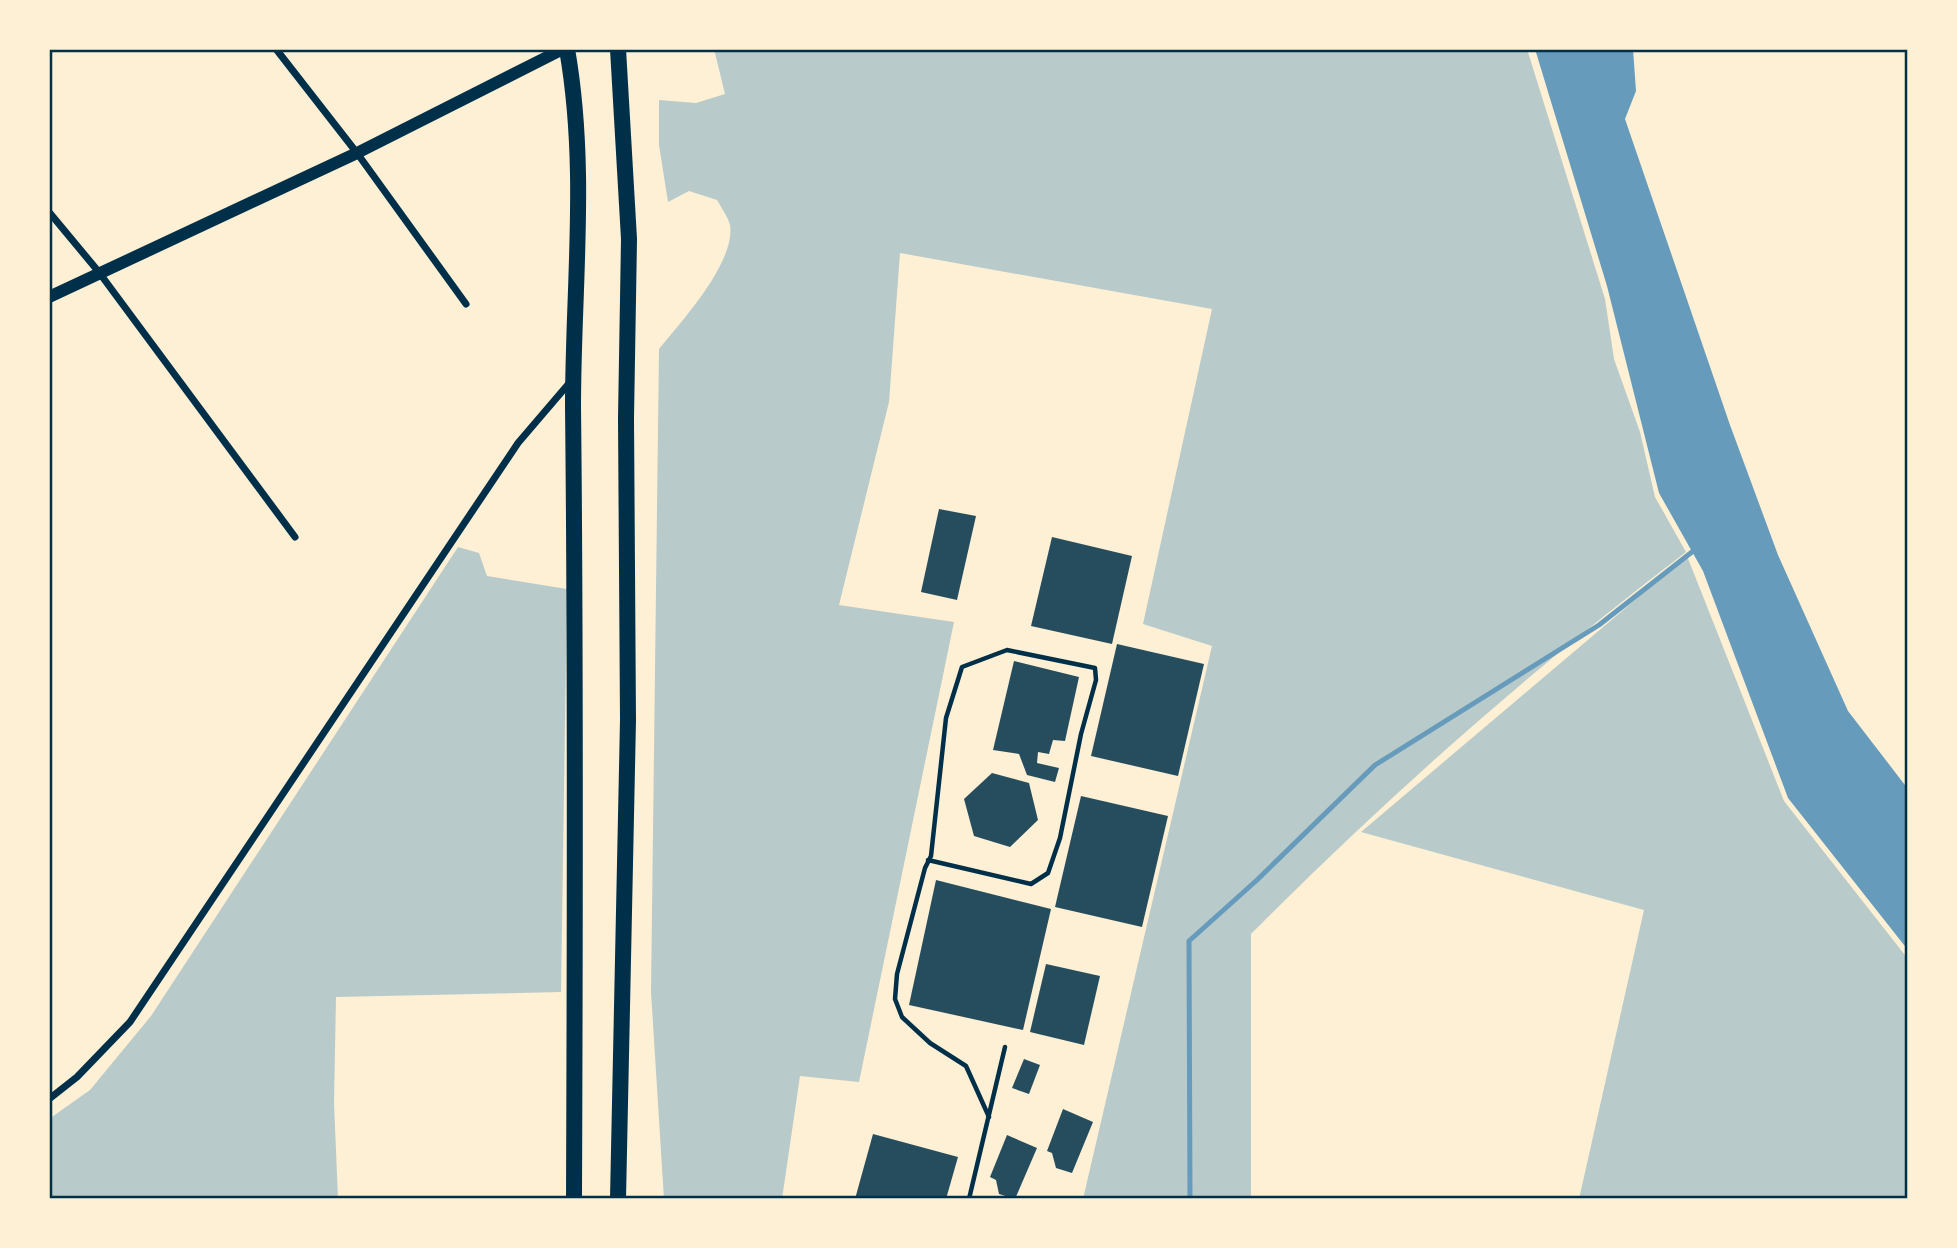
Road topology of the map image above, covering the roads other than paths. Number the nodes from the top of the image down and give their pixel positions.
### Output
1 (276, 49) edge
2 (565, 49) edge
3 (618, 49) edge
4 (357, 153) junction
5 (49, 212) edge
6 (98, 271) junction
7 (49, 297) edge
8 (466, 304) dead end
9 (573, 378) junction
10 (295, 537) dead end
11 (928, 860) junction
12 (1005, 1046) dead end
13 (49, 1099) edge
14 (989, 1116) junction
15 (574, 1199) edge
16 (618, 1199) edge
17 (970, 1199) edge

1 - 4 street
2 - 4 street
2 - 9 main road
3 - 16 main road
4 - 6 street
4 - 8 street
5 - 6 street
6 - 7 street
6 - 10 street
9 - 13 street
9 - 15 main road
11 - 11 lane
11 - 14 lane
12 - 14 lane
14 - 17 lane

